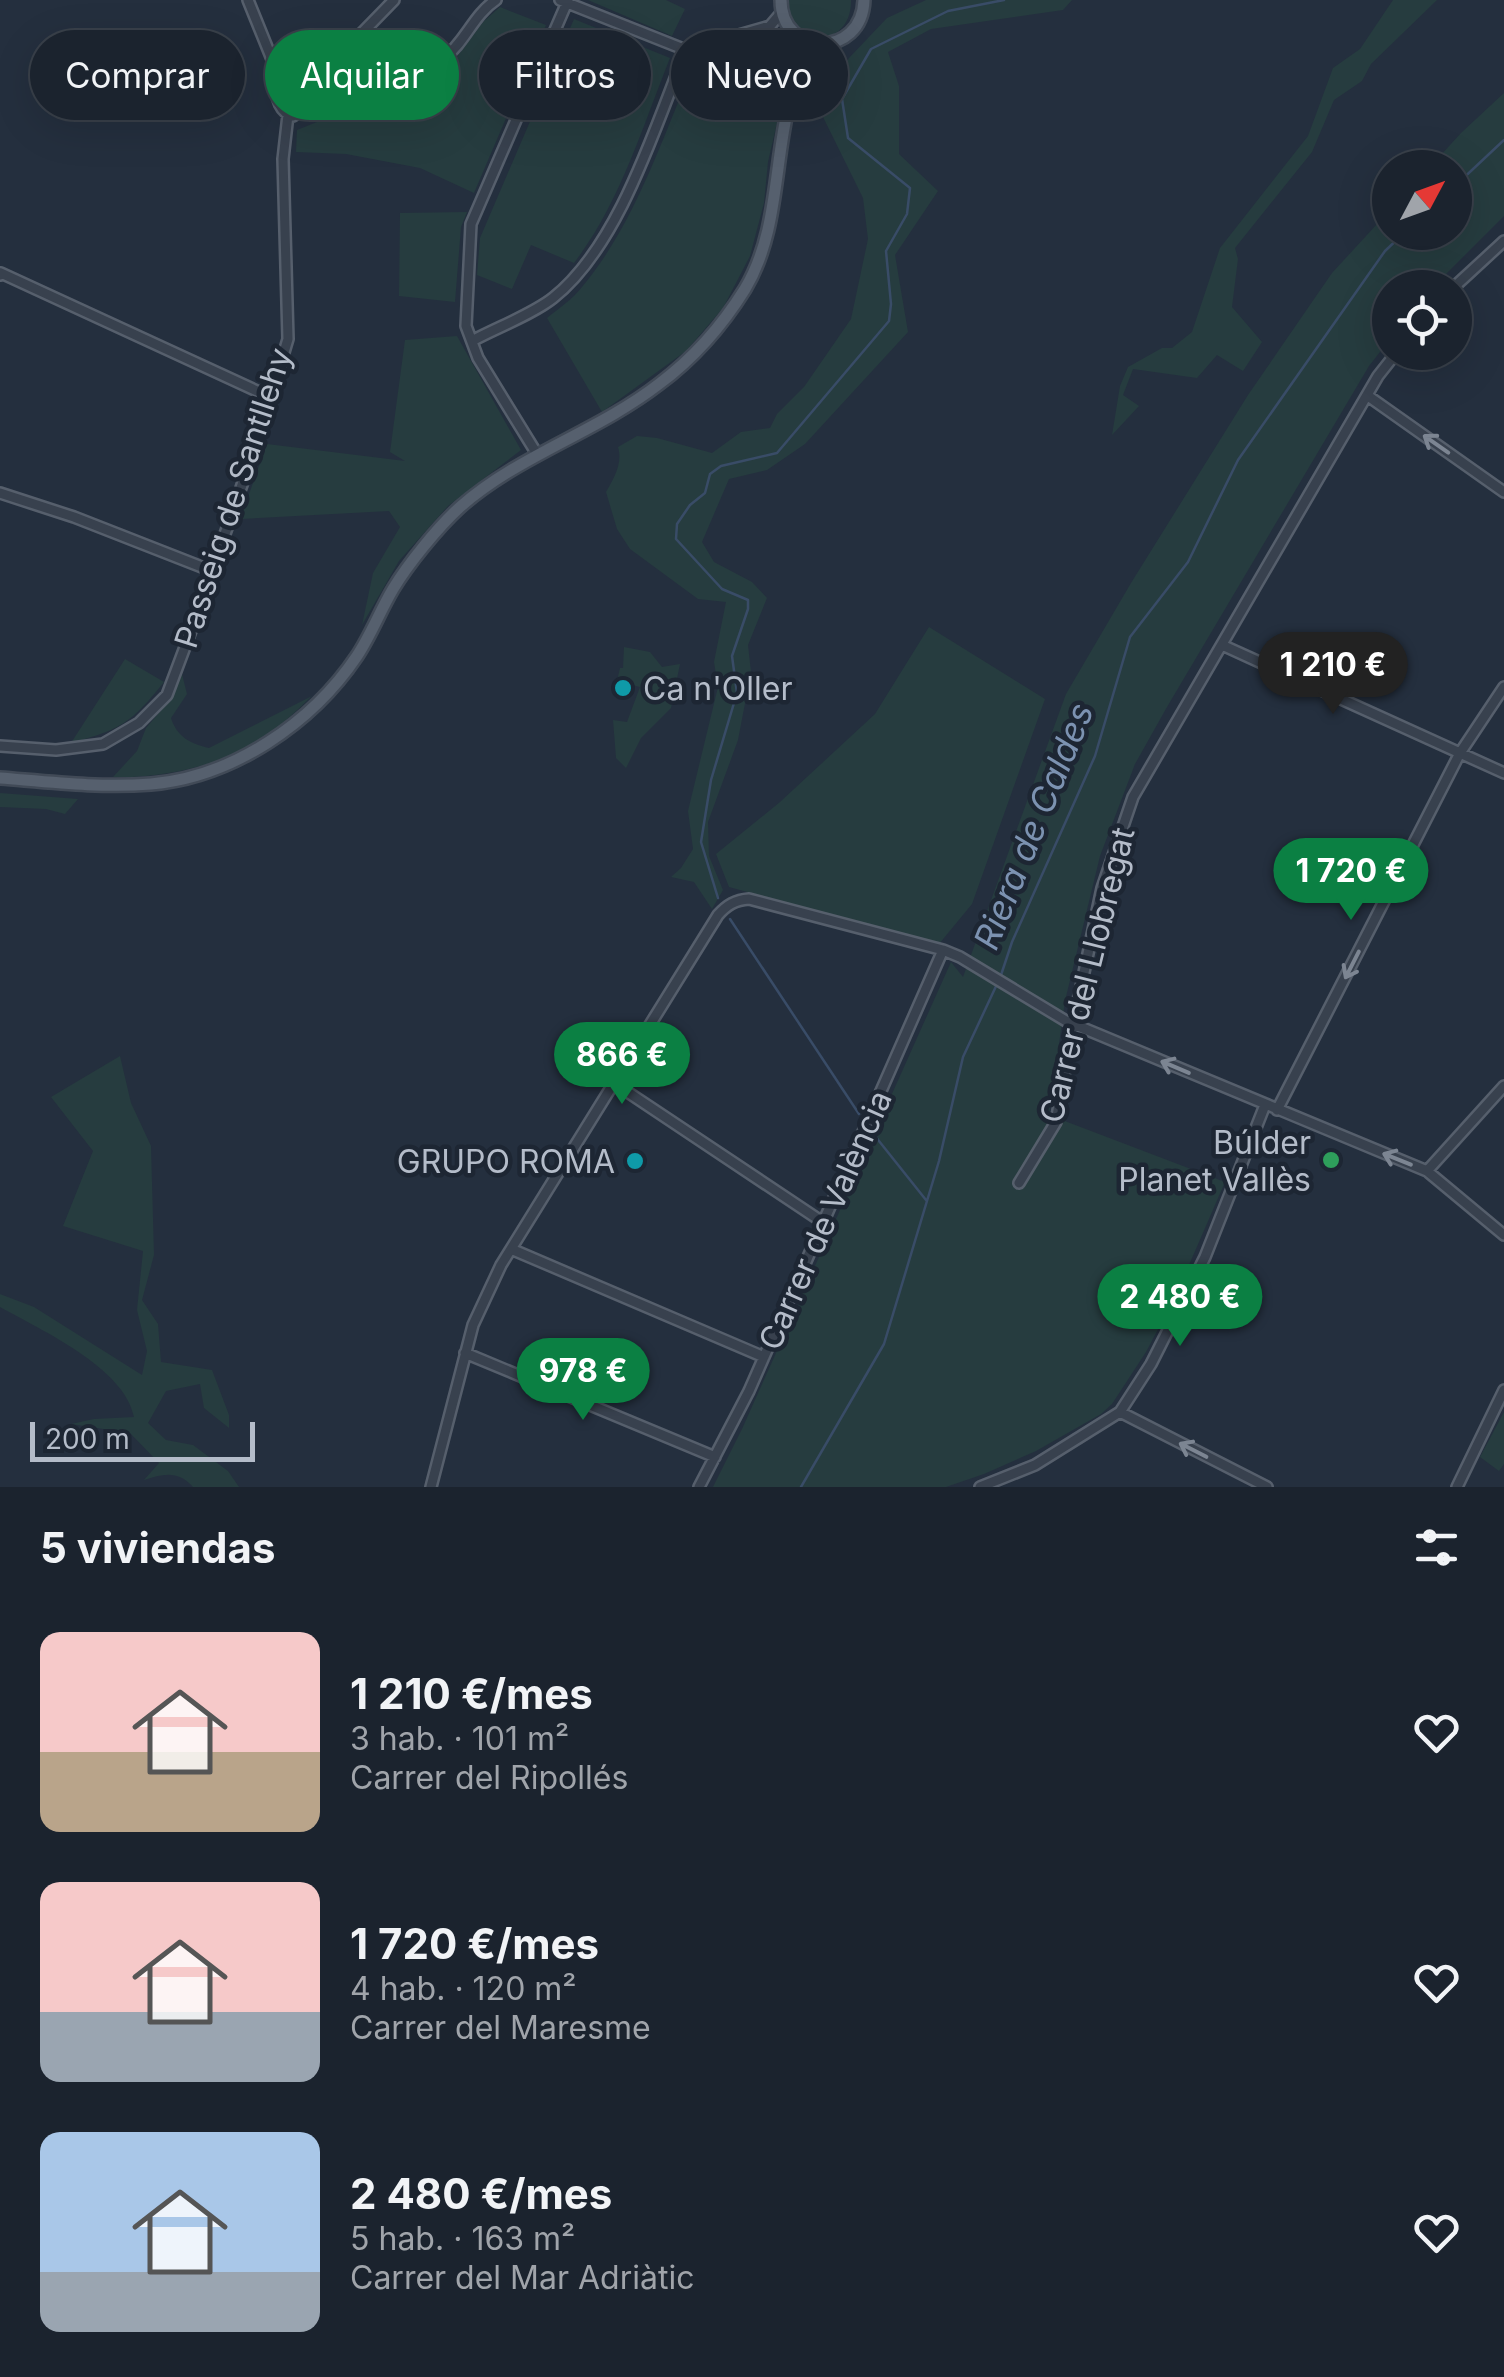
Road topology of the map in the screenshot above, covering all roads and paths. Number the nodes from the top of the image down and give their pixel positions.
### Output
1 (248, 0) edge
2 (394, 0) edge
3 (496, 0) edge
4 (864, 0) edge
5 (565, 1) edge
6 (782, 6) edge
7 (365, 30) edge
8 (756, 30) edge
9 (792, 30) edge
10 (848, 36) edge
11 (265, 38) edge
12 (459, 42) edge
13 (671, 44) edge
14 (671, 87) edge
15 (287, 120) edge
16 (787, 120) edge
17 (1504, 240) edge
18 (1472, 270) edge
19 (0, 274) edge
20 (472, 341) junction
21 (1382, 370) edge
22 (1368, 396) junction
23 (270, 397) junction
24 (537, 454) junction
25 (1504, 492) edge
26 (0, 493) edge
27 (212, 571) junction
28 (1222, 645) junction
29 (1504, 687) edge
30 (0, 746) edge
31 (1460, 754) junction
32 (1504, 773) edge
33 (0, 778) edge
34 (943, 950) junction
35 (1073, 1024) junction
36 (614, 1083) junction
37 (1504, 1086) edge
38 (1265, 1105) junction
39 (1277, 1110) junction
40 (1427, 1171) junction
41 (1019, 1183) dead end
42 (824, 1223) junction
43 (1504, 1235) edge
44 (512, 1249) junction
45 (465, 1353) junction
46 (764, 1356) junction
47 (1504, 1390) edge
48 (1120, 1412) junction
49 (715, 1457) junction
50 (430, 1487) edge
51 (700, 1487) edge
52 (980, 1487) edge
53 (1267, 1487) edge
54 (1457, 1487) edge

1 - 11 street
2 - 7 street
3 - 12 street
4 - 10 main road
5 - 13 street
5 - 20 street
6 - 8 street
6 - 9 main road
14 - 20 street
15 - 23 street, Passeig de Santllehy
16 - 24 main road
17 - 18 street
19 - 23 street
20 - 24 street
21 - 22 street, Carrer del Llobregat
25 -> 22 street
22 - 28 street, Carrer del Llobregat
23 - 27 street, Passeig de Santllehy
24 - 33 main road
26 - 27 street
27 - 30 street, Passeig de Santllehy
28 - 31 street
28 - 35 street, Carrer del Llobregat
29 - 31 street
31 - 32 street
31 -> 39 street
34 - 35 street
34 - 36 street
34 - 42 street, Carrer de València
38 -> 35 street
35 - 41 street, Carrer del Llobregat
36 - 42 street
36 - 44 street
37 - 40 street
38 - 39 street
38 - 48 street
40 -> 39 street
40 - 43 street
42 - 46 street, Carrer de València
44 - 45 street
44 - 46 street
45 - 49 street
45 - 50 street
46 - 49 street, Carrer de València
47 - 54 street
48 - 52 street
53 -> 48 street
49 - 51 street, Carrer de València

